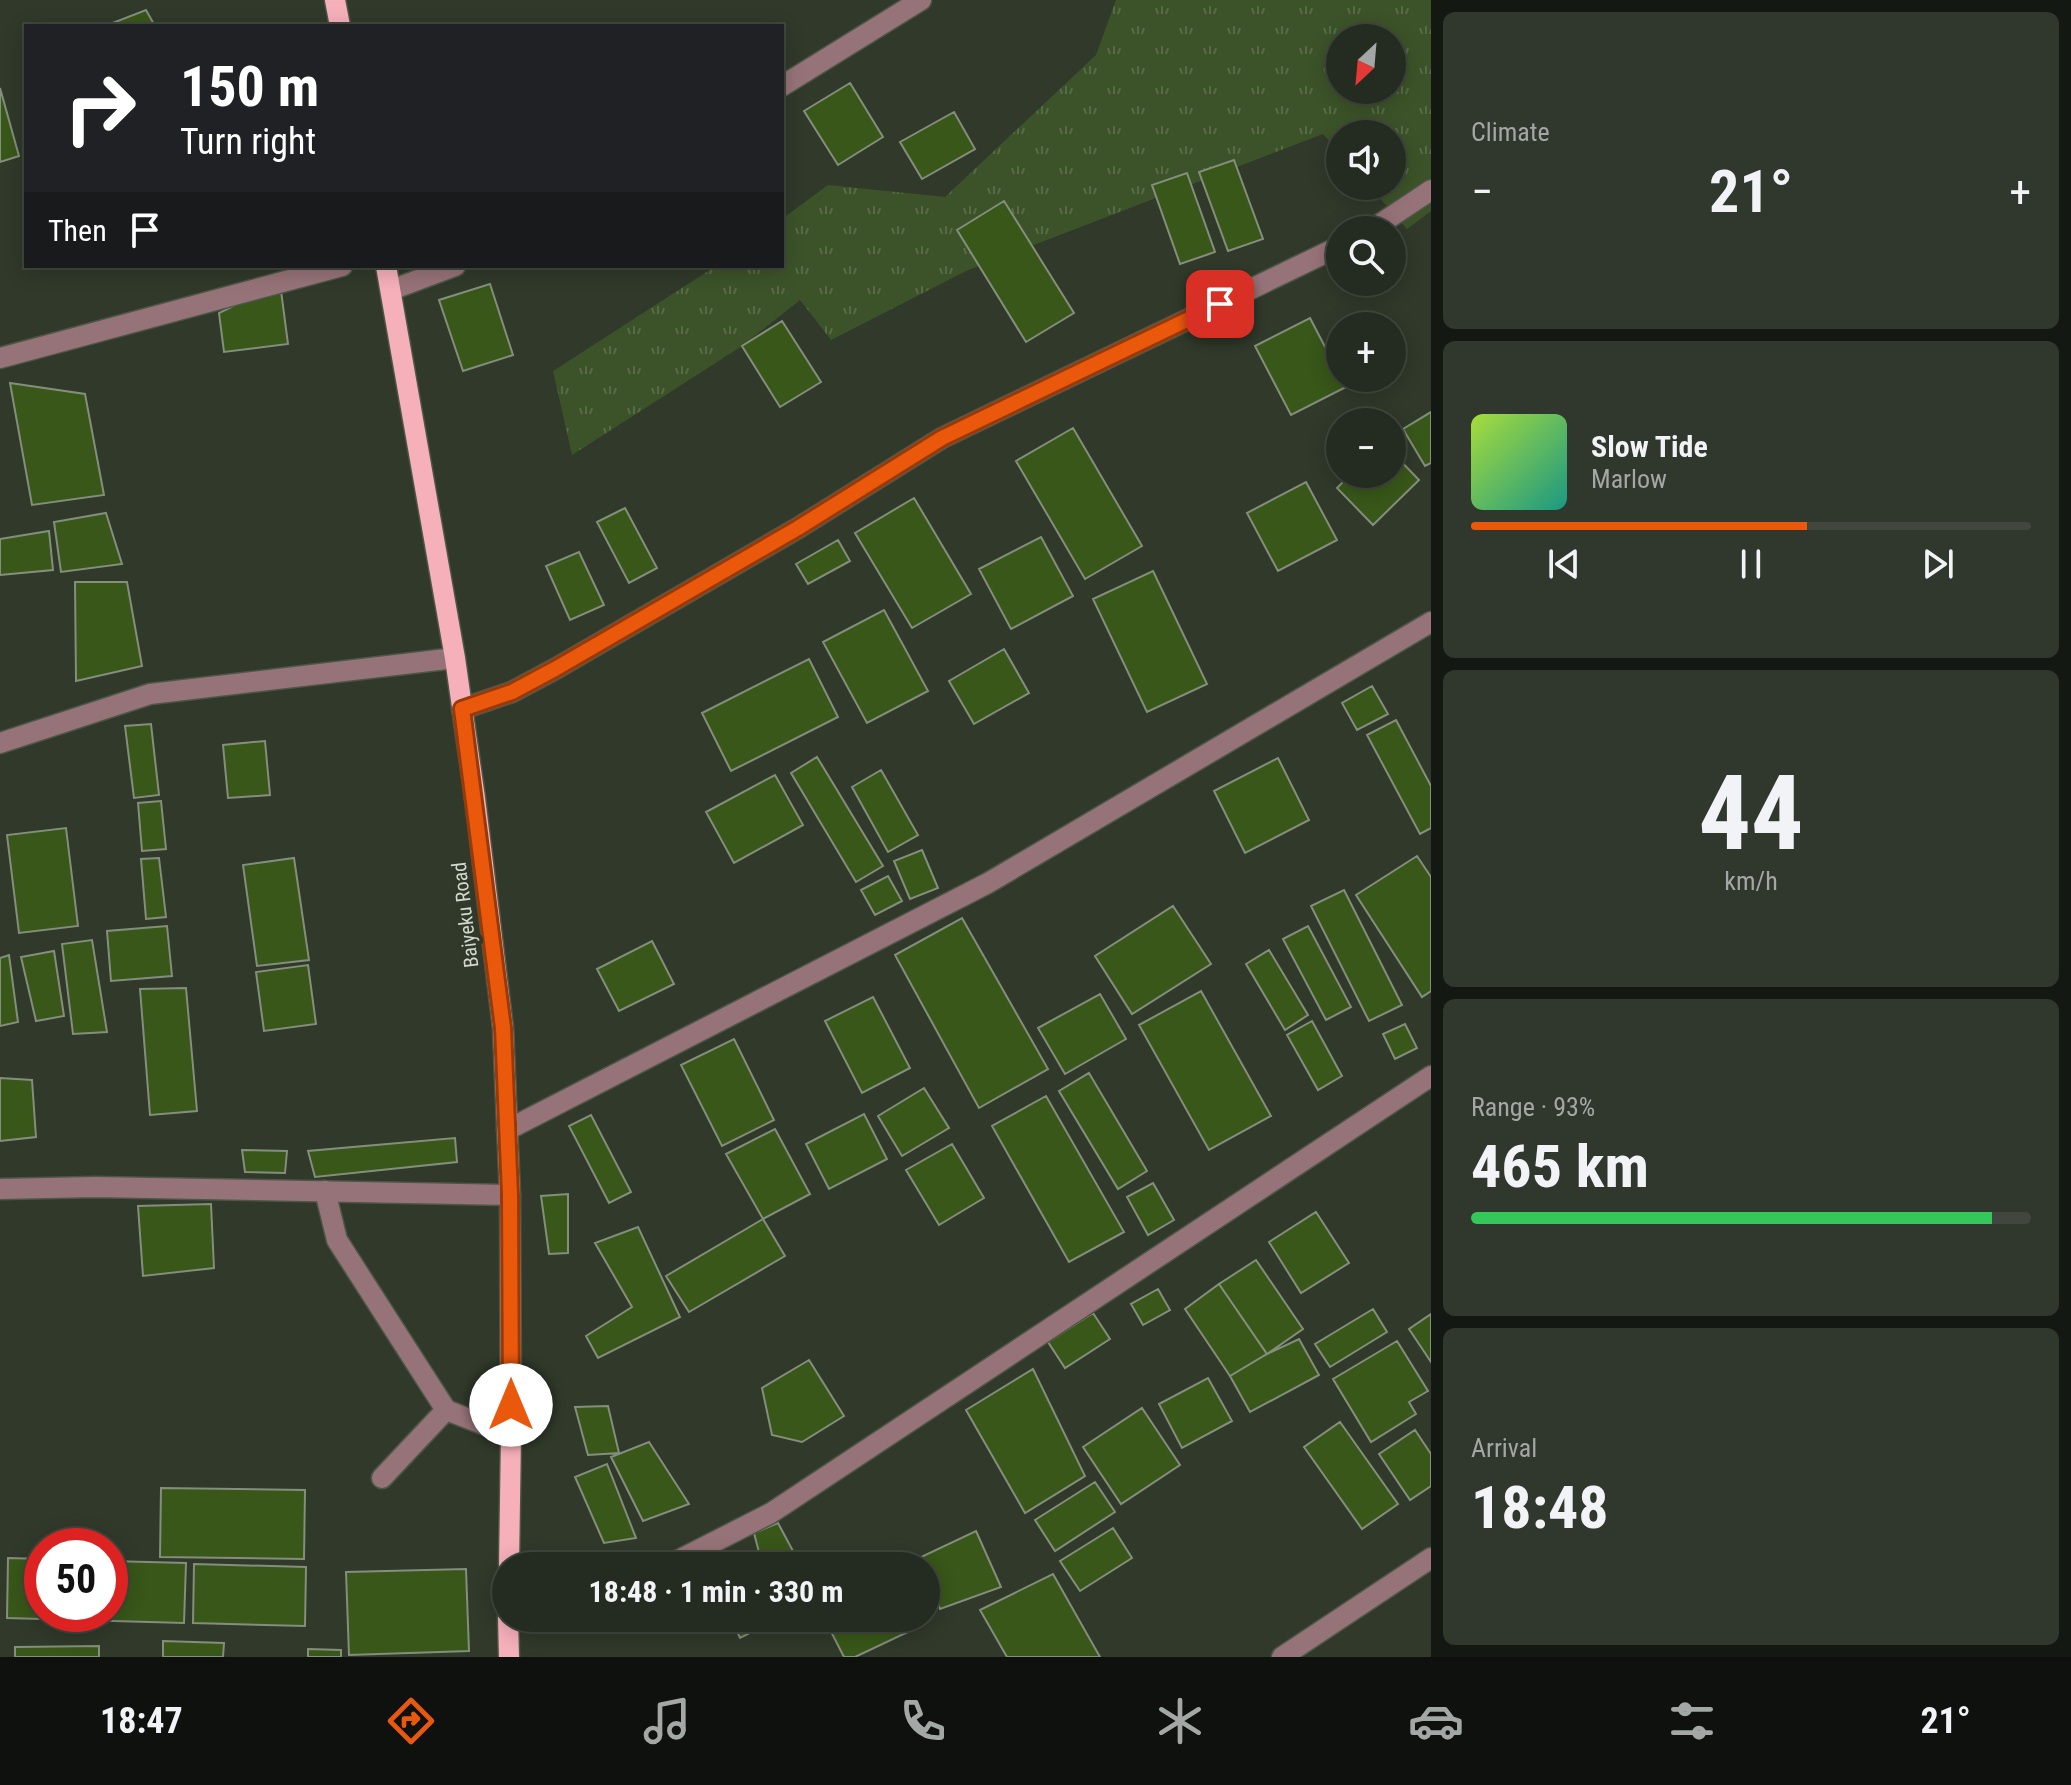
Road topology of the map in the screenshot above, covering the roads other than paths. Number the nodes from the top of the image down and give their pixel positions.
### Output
1 (335, 0) edge
2 (921, 0) edge
3 (340, 24) edge
4 (784, 85) edge
5 (1431, 190) edge
6 (1392, 216) edge
7 (1326, 253) edge
8 (335, 268) edge
9 (386, 268) edge
10 (450, 268) edge
11 (391, 290) junction
12 (0, 358) edge
13 (1431, 622) edge
14 (455, 658) junction
15 (462, 709) junction
16 (0, 743) edge
17 (1431, 1076) edge
18 (507, 1130) junction
19 (0, 1189) edge
20 (325, 1191) junction
21 (510, 1195) junction
22 (446, 1410) junction
23 (511, 1435) junction
24 (382, 1478) dead end
25 (509, 1552) edge
26 (694, 1552) edge
27 (1431, 1558) edge
28 (508, 1632) edge
29 (509, 1657) edge
30 (1282, 1657) edge

1 - 3 main road
2 - 4 street
5 - 6 street
7 - 15 street
8 - 12 street
9 - 11 main road, Baiyeku Road
10 - 11 street
11 - 14 main road, Baiyeku Road
13 - 18 street
14 - 15 main road, Baiyeku Road
14 - 16 street
15 - 18 main road, Baiyeku Road
17 - 26 street
18 - 21 main road, Baiyeku Road
19 - 20 street
20 - 21 street
20 - 22 street
21 - 23 main road, Baiyeku Road
22 - 23 street
22 - 24 street
23 - 25 main road, Baiyeku Road
27 - 30 street
28 - 29 main road

